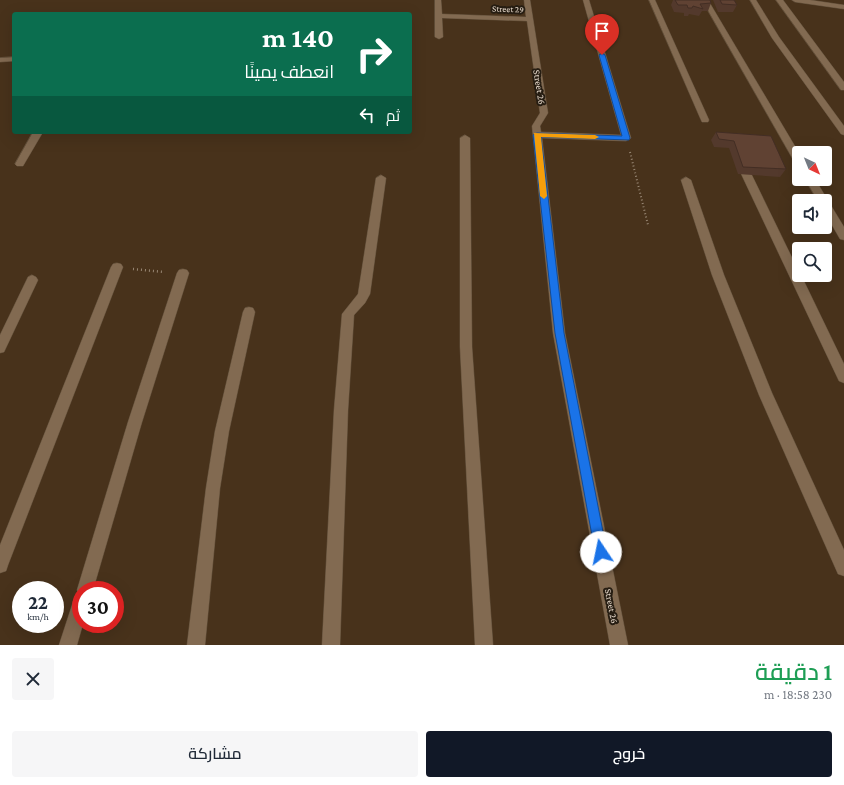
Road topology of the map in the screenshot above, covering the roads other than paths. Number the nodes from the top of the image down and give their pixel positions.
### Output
1 (438, 0) edge
2 (527, 0) edge
3 (586, 0) edge
4 (652, 0) edge
5 (705, 0) edge
6 (753, 0) edge
7 (778, 0) edge
8 (795, 0) edge
9 (844, 8) edge
10 (438, 16) junction
11 (530, 19) junction
12 (439, 37) dead end
13 (12, 59) edge
14 (0, 60) edge
15 (844, 88) edge
16 (705, 120) dead end
17 (844, 132) edge
18 (37, 134) edge
19 (537, 135) junction
20 (465, 138) dead end
21 (792, 149) edge
22 (737, 154) edge
23 (20, 164) dead end
24 (381, 178) dead end
25 (686, 180) dead end
26 (832, 216) edge
27 (844, 236) edge
28 (117, 267) road end
29 (183, 273) road end
30 (32, 280) dead end
31 (250, 312) dead end
32 (0, 348) edge
33 (844, 376) edge
34 (0, 565) edge
35 (844, 568) edge
36 (87, 581) edge
37 (72, 632) edge
38 (68, 645) edge
39 (196, 645) edge
40 (331, 645) edge
41 (484, 645) edge
42 (619, 645) edge

1 - 10 street
2 - 11 street, Street 26
3 - 19 street
4 - 16 street
5 - 21 street
6 - 17 street
7 - 15 street
8 - 9 street
10 - 11 street, Street 29
10 - 12 street
11 - 19 street, Street 26
13 - 14 street
18 - 23 street
19 - 42 street, Street 26
20 - 41 street
22 - 33 street
24 - 40 street
25 - 35 street
26 - 27 street
28 - 34 street
29 - 36 street
30 - 32 street
31 - 39 street
37 - 38 street

